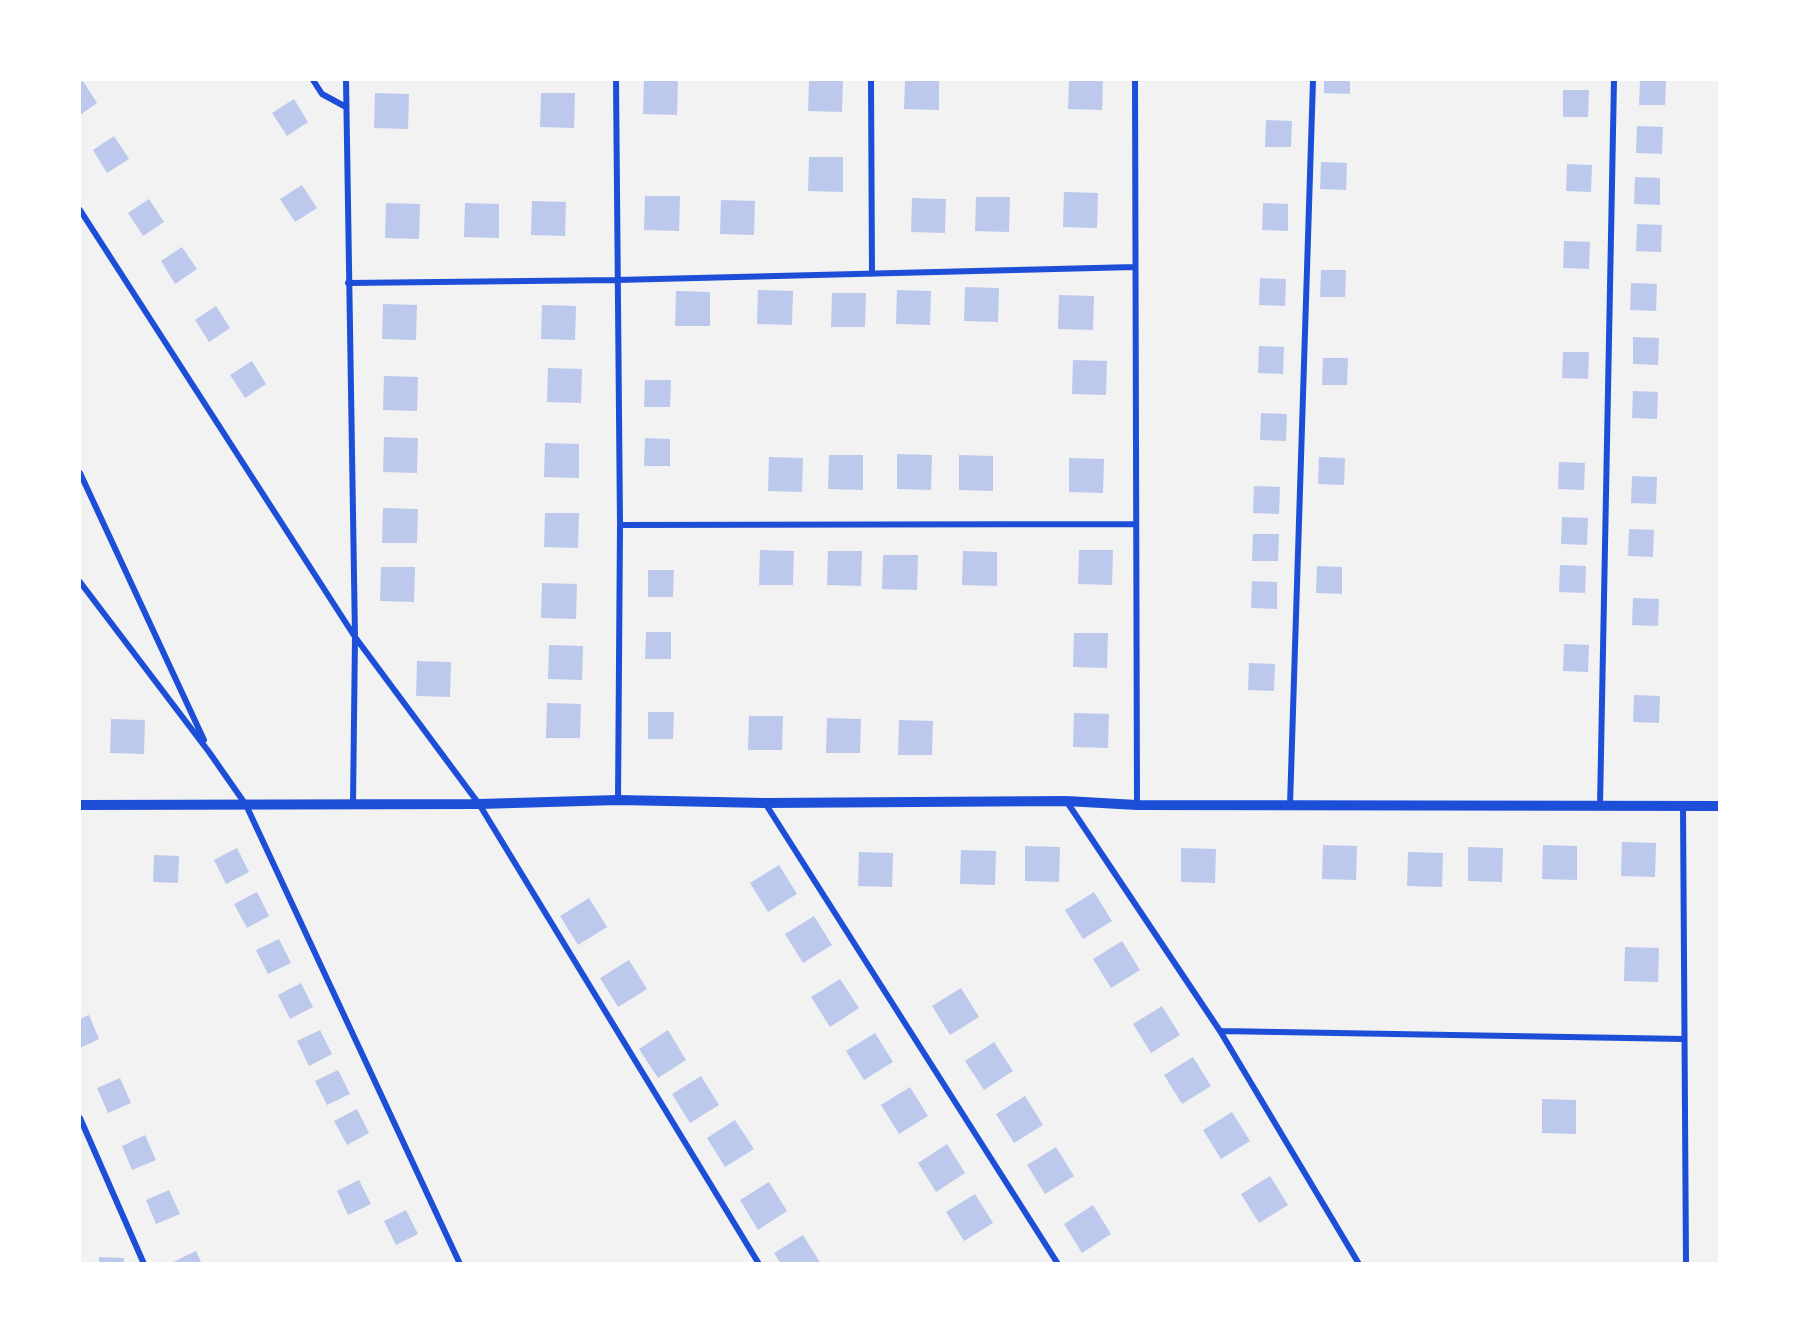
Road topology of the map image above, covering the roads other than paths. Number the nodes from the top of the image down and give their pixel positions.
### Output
1 (313, 80) edge
2 (346, 80) edge
3 (616, 80) edge
4 (871, 80) edge
5 (1135, 80) edge
6 (1312, 80) edge
7 (1614, 80) edge
8 (346, 107) junction
9 (80, 210) edge
10 (1135, 267) junction
11 (872, 274) junction
12 (617, 280) junction
13 (348, 283) junction
14 (80, 472) edge
15 (1136, 524) junction
16 (620, 525) junction
17 (80, 582) edge
18 (355, 637) junction
19 (209, 752) junction
20 (618, 800) junction
21 (1066, 801) junction
22 (353, 803) junction
23 (765, 803) junction
24 (479, 804) junction
25 (80, 805) edge
26 (246, 805) junction
27 (1137, 805) junction
28 (1290, 805) junction
29 (1600, 806) junction
30 (1719, 806) edge
31 (1683, 807) junction
32 (1220, 1031) junction
33 (1684, 1039) junction
34 (80, 1118) edge
35 (144, 1263) edge
36 (460, 1263) edge
37 (759, 1263) edge
38 (1058, 1263) edge
39 (1359, 1263) edge
40 (1686, 1263) edge

1 - 8 street
2 - 8 street
3 - 12 street
4 - 11 street
5 - 10 street
6 - 28 street
7 - 29 street
8 - 13 street
9 - 18 street
10 - 11 street
10 - 15 street
11 - 12 street
12 - 13 street
12 - 16 street
13 - 18 street
14 - 19 street
15 - 16 street
15 - 27 street
16 - 20 street
17 - 19 street
18 - 22 street
18 - 24 street
19 - 26 street
20 - 23 street
20 - 24 street
21 - 23 street
21 - 27 street
21 - 32 street
22 - 24 street
22 - 26 street
23 - 38 street
24 - 37 street
25 - 26 street
26 - 36 street
27 - 28 street
28 - 29 street
29 - 31 street
30 - 31 street
31 - 33 street
32 - 33 street
32 - 39 street
33 - 40 street
34 - 35 street

